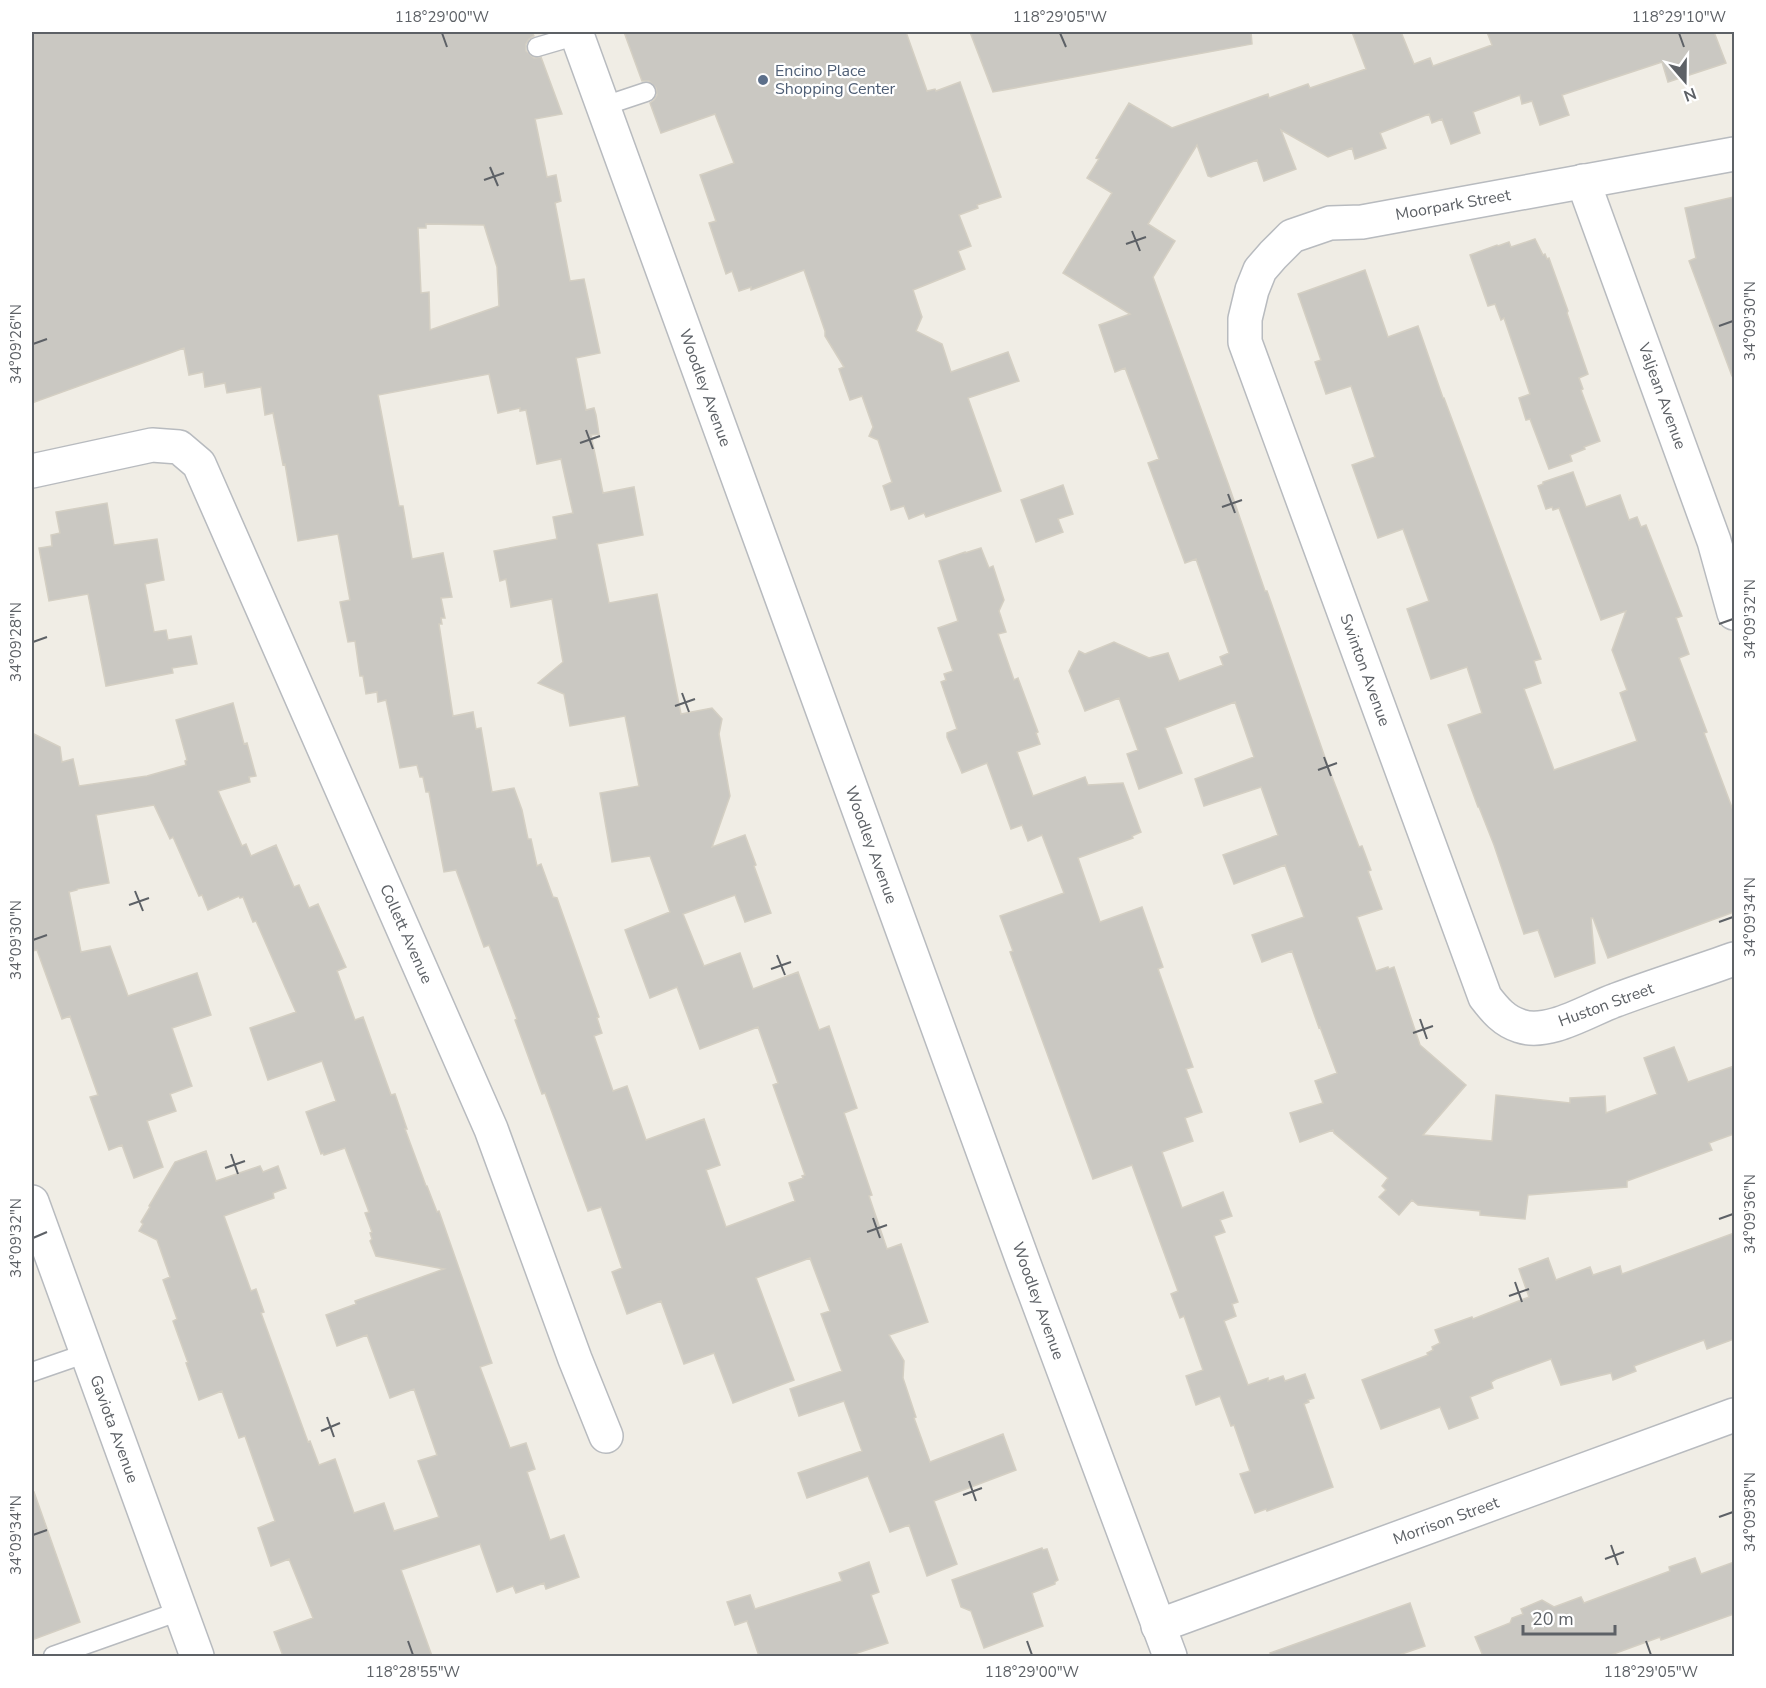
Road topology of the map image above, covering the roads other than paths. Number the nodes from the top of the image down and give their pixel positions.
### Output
1 (577, 33) edge
2 (537, 46) dead end
3 (646, 92) dead end
4 (604, 106) junction
5 (1734, 154) edge
6 (1583, 181) junction
7 (1245, 342) joint
8 (32, 471) edge
9 (1734, 613) edge
10 (1734, 959) edge
11 (1485, 998) joint
12 (32, 1202) edge
13 (87, 1353) junction
14 (32, 1372) edge
15 (1734, 1415) edge
16 (606, 1436) dead end
17 (180, 1611) junction
18 (1158, 1626) junction
19 (53, 1656) edge
20 (197, 1656) edge
21 (1170, 1656) edge

1 - 2 lane
1 - 4 street, Woodley Avenue
3 - 4 lane
4 - 18 street, Woodley Avenue
5 - 6 street, Moorpark Street
6 - 7 street, Moorpark Street
6 - 9 street, Valjean Avenue
7 - 11 street, Swinton Avenue
8 - 16 street, Collett Avenue
10 - 11 street, Huston Street
12 - 13 street, Gaviota Avenue
13 - 14 lane
13 - 17 street, Gaviota Avenue
15 - 18 street, Morrison Street
17 - 19 lane
17 - 20 street, Gaviota Avenue
18 - 21 street, Woodley Avenue

